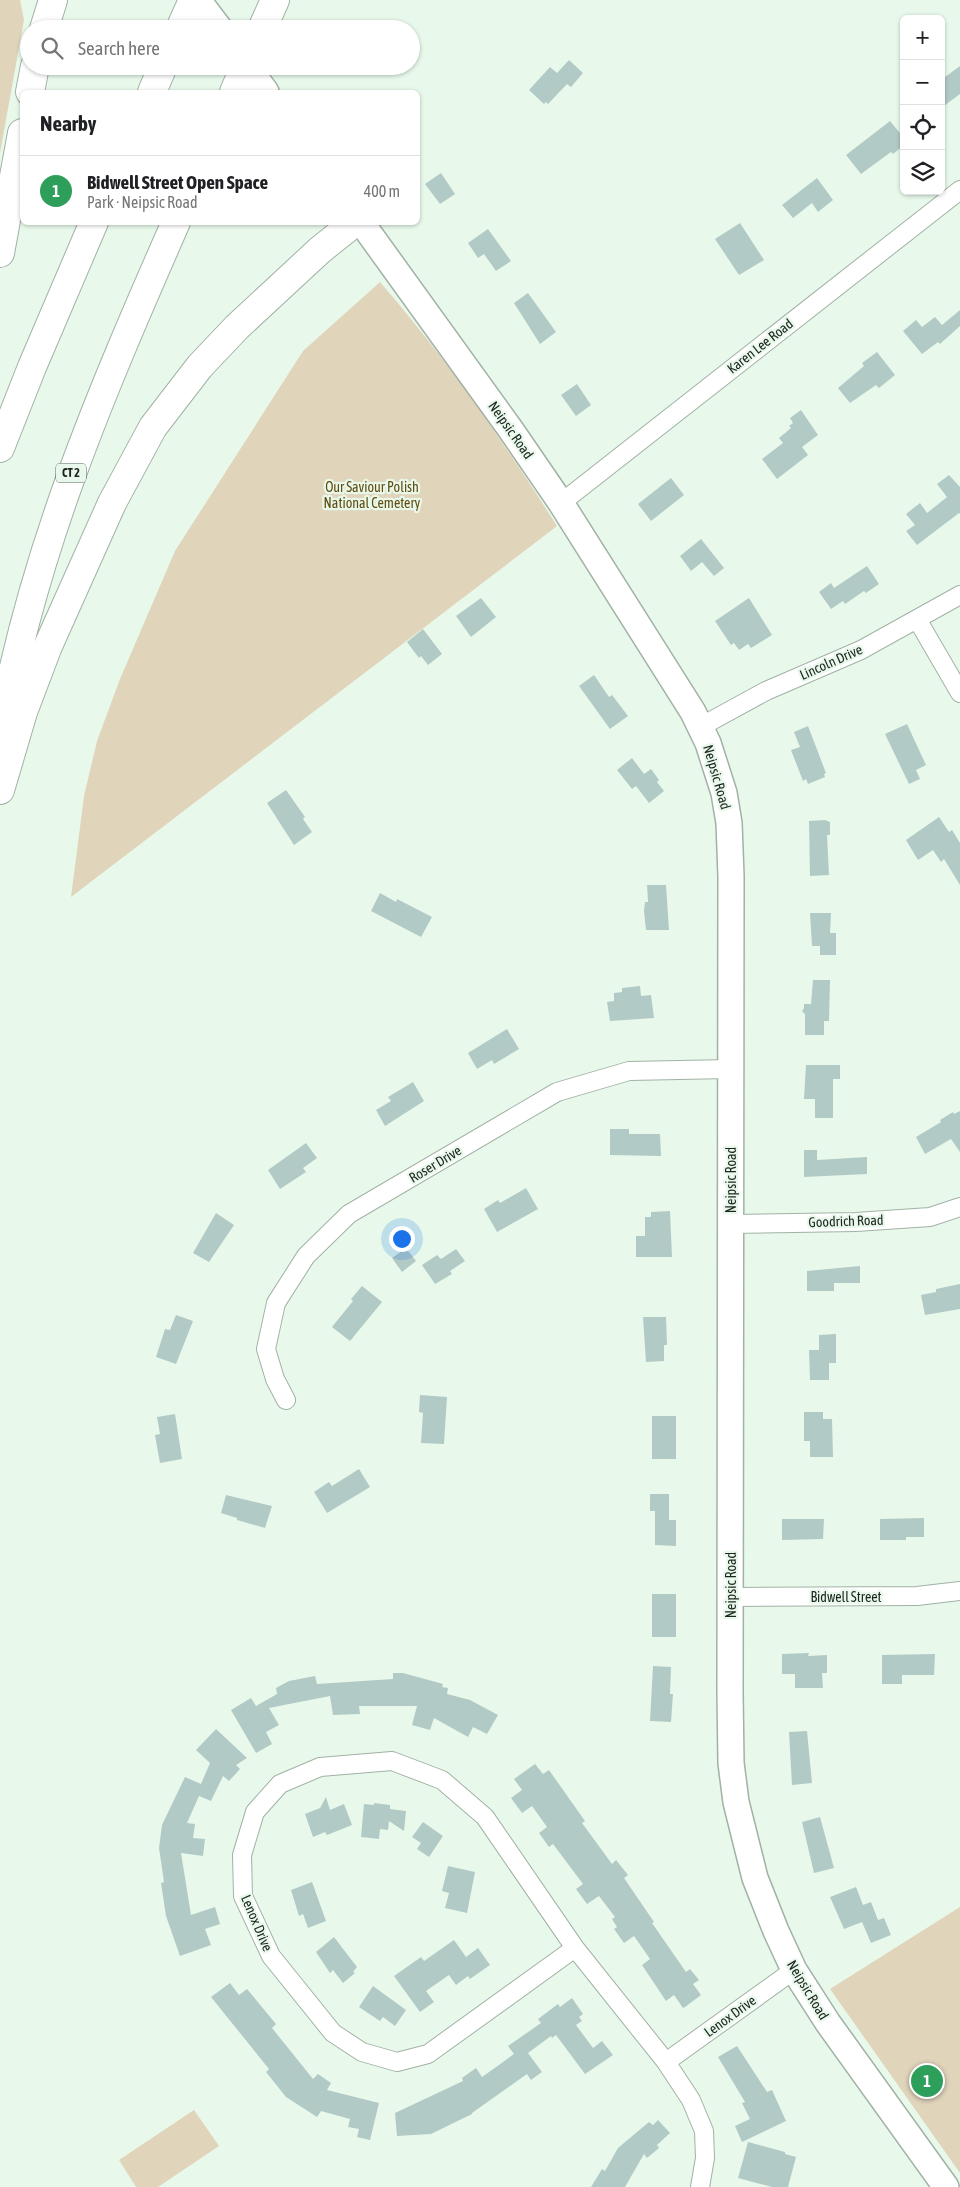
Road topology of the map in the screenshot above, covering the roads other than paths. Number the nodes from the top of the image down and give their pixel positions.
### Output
1 (53, 0) edge
2 (274, 0) edge
3 (189, 12) edge
4 (47, 20) edge
5 (204, 20) edge
6 (266, 20) edge
7 (33, 75) edge
8 (159, 75) edge
9 (240, 79) edge
10 (30, 90) edge
11 (153, 90) edge
12 (262, 90) edge
13 (20, 144) edge
14 (960, 190) edge
15 (93, 225) edge
16 (175, 225) edge
17 (352, 225) edge
18 (363, 225) edge
19 (0, 253) edge
20 (0, 448) edge
21 (561, 503) junction
22 (960, 595) edge
23 (917, 619) junction
24 (960, 693) edge
25 (700, 727) junction
26 (0, 735) edge
27 (0, 790) edge
28 (730, 1070) junction
29 (960, 1207) edge
30 (731, 1224) junction
31 (286, 1400) dead end
32 (960, 1591) edge
33 (732, 1597) junction
34 (574, 1948) junction
35 (794, 1970) junction
36 (666, 2062) junction
37 (700, 2187) edge
38 (946, 2187) edge

1 - 4 highway
2 - 6 highway
3 - 5 street
7 - 10 highway
8 - 11 highway
9 - 12 street
13 - 19 highway
14 - 21 street, Karen Lee Road
15 - 20 highway
16 - 26 highway, CT 2
17 - 27 highway
18 - 21 street, Neipsic Road
21 - 25 street, Neipsic Road
22 - 23 street, Lincoln Drive
23 - 24 street
23 - 25 street, Lincoln Drive
25 - 28 street, Neipsic Road
28 - 30 street, Neipsic Road
28 - 31 street, Roser Drive
29 - 30 street, Goodrich Road
30 - 33 street, Neipsic Road
32 - 33 street, Bidwell Street
33 - 35 street, Neipsic Road
34 - 34 street, Lenox Drive
34 - 36 street, Lenox Drive
35 - 36 street, Lenox Drive
35 - 38 street, Neipsic Road
36 - 37 street, Lenox Drive

